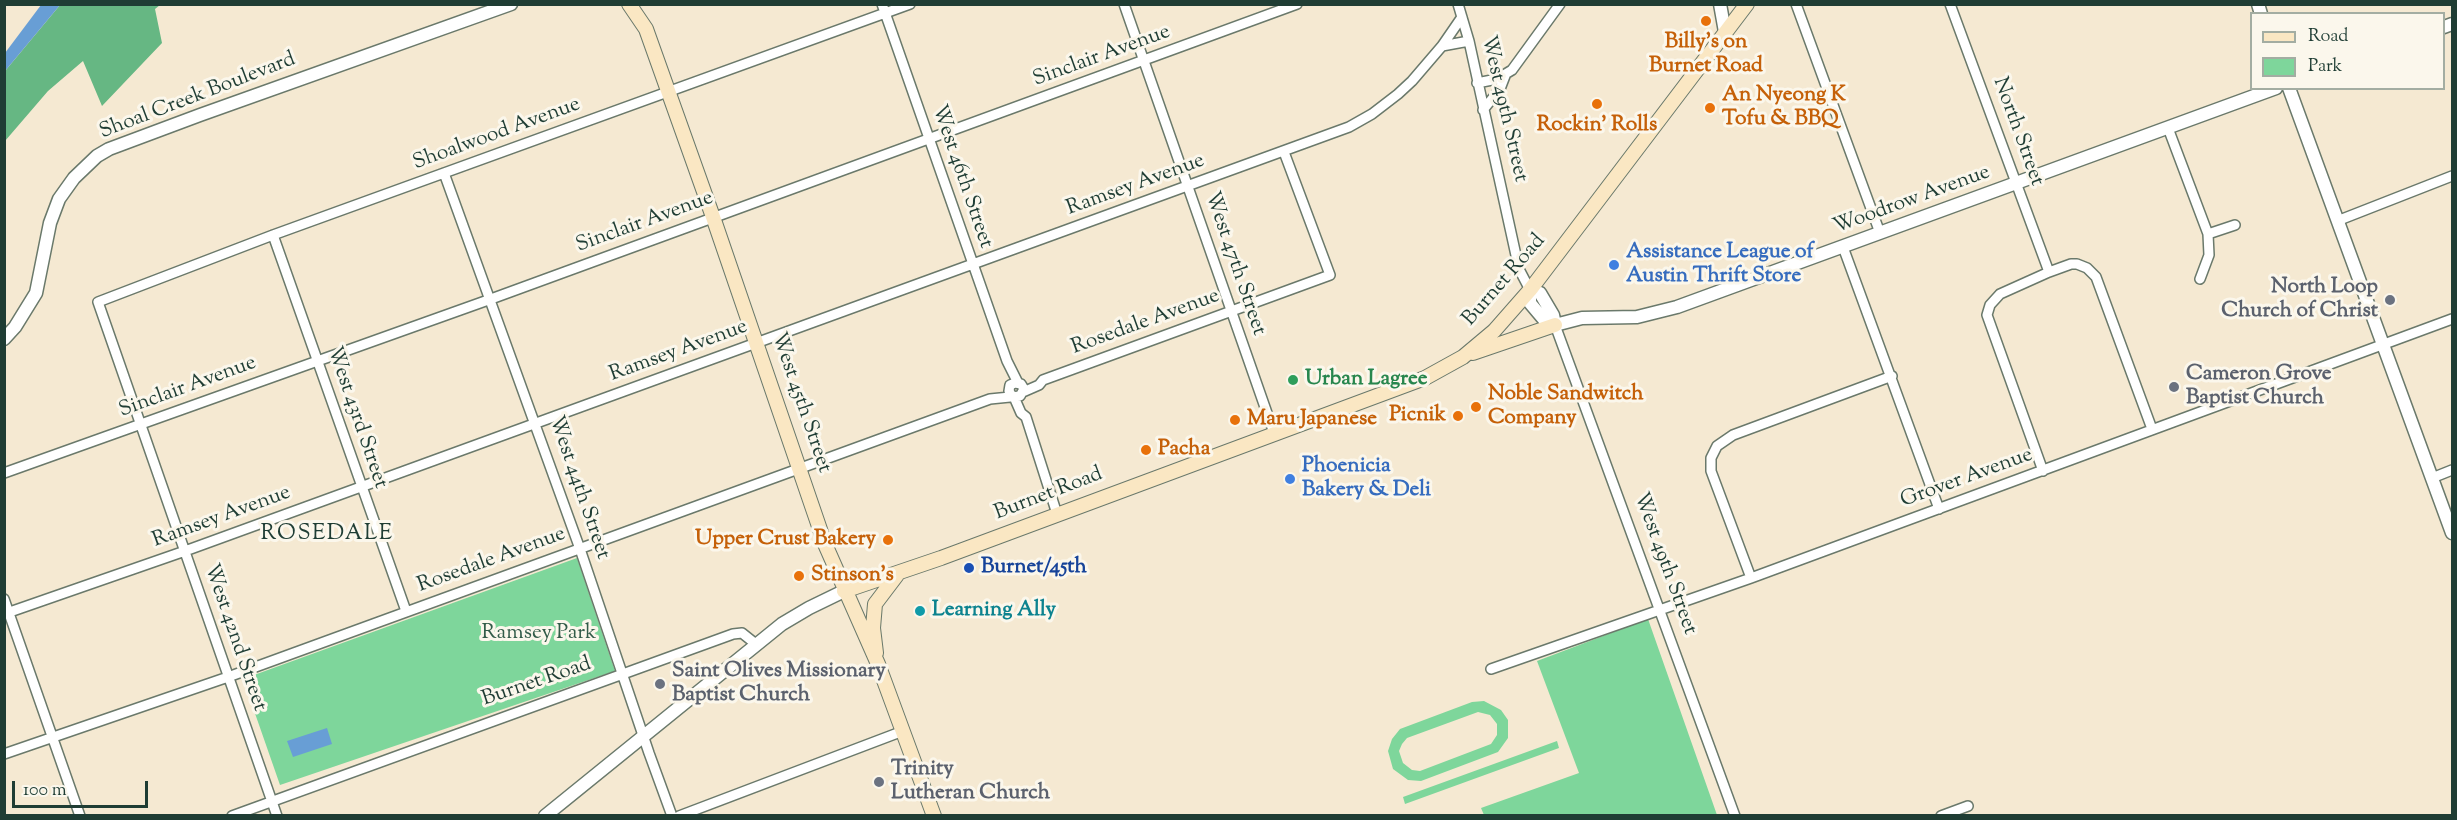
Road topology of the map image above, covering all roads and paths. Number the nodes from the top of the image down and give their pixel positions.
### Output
1 (511, 4) edge
2 (629, 4) edge
3 (910, 4) edge
4 (1124, 4) edge
5 (1297, 4) edge
6 (1458, 4) edge
7 (1560, 4) edge
8 (1720, 4) edge
9 (1747, 4) edge
10 (1796, 4) edge
11 (1950, 4) edge
12 (884, 9) edge
13 (1462, 17) junction
14 (1725, 32) junction
15 (1469, 41) junction
16 (1442, 45) junction
17 (1144, 61) junction
18 (1505, 76) junction
19 (1477, 83) junction
20 (2271, 90) edge
21 (2290, 90) edge
22 (669, 92) junction
23 (1483, 110) junction
24 (2168, 128) junction
25 (930, 140) junction
26 (1284, 152) junction
27 (444, 173) junction
28 (2452, 176) edge
29 (2016, 183) junction
30 (1189, 186) junction
31 (713, 218) junction
32 (2337, 221) junction
33 (2235, 225) dead end
34 (1880, 233) junction
35 (2208, 234) junction
36 (273, 236) junction
37 (1843, 247) junction
38 (972, 264) junction
39 (2049, 272) junction
40 (2200, 279) dead end
41 (1530, 290) junction
42 (491, 299) junction
43 (98, 302) joint
44 (1230, 311) junction
45 (2452, 319) edge
46 (1555, 325) junction
47 (4, 339) edge
48 (757, 344) junction
49 (2383, 345) junction
50 (1463, 357) junction
51 (317, 361) junction
52 (1892, 376) junction
53 (1016, 390) junction
54 (536, 422) junction
55 (141, 424) junction
56 (2152, 429) junction
57 (1274, 433) junction
58 (800, 468) junction
59 (2452, 470) edge
60 (2043, 471) junction
61 (4, 473) edge
62 (2432, 478) junction
63 (361, 487) junction
64 (1939, 508) junction
65 (1057, 514) junction
66 (2452, 533) edge
67 (580, 549) junction
68 (185, 551) junction
69 (899, 573) junction
70 (1750, 578) junction
71 (844, 591) junction
72 (4, 599) edge
73 (1660, 610) junction
74 (406, 611) junction
75 (7, 613) edge
76 (757, 645) junction
77 (878, 664) junction
78 (1491, 669) dead end
79 (623, 675) junction
80 (228, 676) junction
81 (903, 731) junction
82 (53, 736) junction
83 (644, 738) junction
84 (4, 753) edge
85 (272, 801) junction
86 (1968, 806) dead end
87 (80, 816) edge
88 (232, 816) edge
89 (277, 816) edge
90 (545, 816) edge
91 (672, 816) edge
92 (679, 816) edge
93 (934, 816) edge
94 (1735, 816) edge
95 (1941, 816) edge

1 - 47 street, Shoal Creek Boulevard
2 - 22 main road, West 45th Street
3 - 12 street, Shoalwood Avenue
4 - 17 street, West 47th Street
5 - 17 street, Sinclair Avenue
6 - 13 street, West 49th Street
7 - 18 street
8 - 14 street
9 - 14 main road, Burnet Road
10 - 34 street
11 - 29 street, North Street
12 - 22 street, Shoalwood Avenue
12 - 25 street, West 46th Street
13 - 15 street, West 49th Street
13 - 16 street, Ramsey Avenue
14 - 41 main road, Burnet Road
15 - 16 street
15 - 19 street, West 49th Street
16 - 26 street, Ramsey Avenue
17 - 25 street, Sinclair Avenue
17 - 30 street, West 47th Street
18 - 19 street
18 - 23 street
19 - 23 street, West 49th Street
20 - 24 street, Woodrow Avenue
21 - 32 street
22 - 27 street, Shoalwood Avenue
22 - 31 main road, West 45th Street
23 - 41 street, West 49th Street
24 - 29 street, Woodrow Avenue
24 - 35 street
25 - 31 street, Sinclair Avenue
25 - 38 street, West 46th Street
26 - 30 street, Ramsey Avenue
26 - 44 street, Rosedale Avenue
27 - 36 street, Shoalwood Avenue
27 - 42 street, West 44th Street
28 - 32 street
29 - 34 street, Woodrow Avenue
29 - 39 street, North Street
30 - 38 street, Ramsey Avenue
30 - 44 street, West 47th Street
31 - 42 street, Sinclair Avenue
31 - 48 main road, West 45th Street
32 - 49 street
33 - 35 street
34 - 37 street, Woodrow Avenue
35 - 40 street
36 - 43 street, Shoalwood Avenue
36 - 51 street, West 43rd Street
37 - 46 street, Woodrow Avenue
37 - 52 street
38 - 48 street, Ramsey Avenue
38 - 53 street, West 46th Street
39 - 56 street
39 - 60 street
41 - 46 street, West 49th Street
41 - 50 main road, Burnet Road
42 - 51 street, Sinclair Avenue
42 - 54 street, West 44th Street
43 - 55 street, West 42nd Street
44 - 53 street, Rosedale Avenue
44 - 57 street, West 47th Street
45 - 49 street, Grover Avenue
46 - 50 main road
46 - 73 street, West 49th Street
48 - 54 street, Ramsey Avenue
48 - 58 main road, West 45th Street
49 - 56 street, Grover Avenue
49 - 62 street
50 - 57 main road, Burnet Road
51 - 55 street, Sinclair Avenue
51 - 63 street, West 43rd Street
52 - 64 street
52 - 70 street
53 - 58 street, Rosedale Avenue
53 - 65 street, West 46th Street
54 - 63 street, Ramsey Avenue
54 - 67 street, West 44th Street
55 - 61 street, Sinclair Avenue
55 - 68 street, West 42nd Street
56 - 60 street, Grover Avenue
57 - 65 main road, Burnet Road
58 - 67 street, Rosedale Avenue
58 - 71 main road, West 45th Street
59 - 62 street
60 - 64 street, Grover Avenue
62 - 66 street
63 - 68 street, Ramsey Avenue
63 - 74 street, West 43rd Street
64 - 70 street, Grover Avenue
65 - 69 main road, Burnet Road
67 - 74 street, Rosedale Avenue
67 - 79 street, West 44th Street
68 - 75 street, Ramsey Avenue
68 - 80 street, West 42nd Street
69 - 71 main road, Burnet Road
69 - 77 main road
70 - 73 street, Grover Avenue
71 - 76 street, Burnet Road
71 - 77 main road, West 45th Street
72 - 75 street
73 - 78 street, Grover Avenue
73 - 94 street, West 49th Street
74 - 80 street, Rosedale Avenue
75 - 82 street
76 - 79 street, Burnet Road
76 - 83 street
77 - 81 main road, West 45th Street
79 - 83 street, West 44th Street
79 - 85 street, Burnet Road
80 - 82 street, Rosedale Avenue
80 - 85 street, West 42nd Street
81 - 92 street
81 - 93 main road, West 45th Street
82 - 84 street, Rosedale Avenue
82 - 87 street
83 - 90 street
83 - 91 street, West 44th Street
85 - 88 street, Burnet Road
85 - 89 street, West 42nd Street
86 - 95 street

